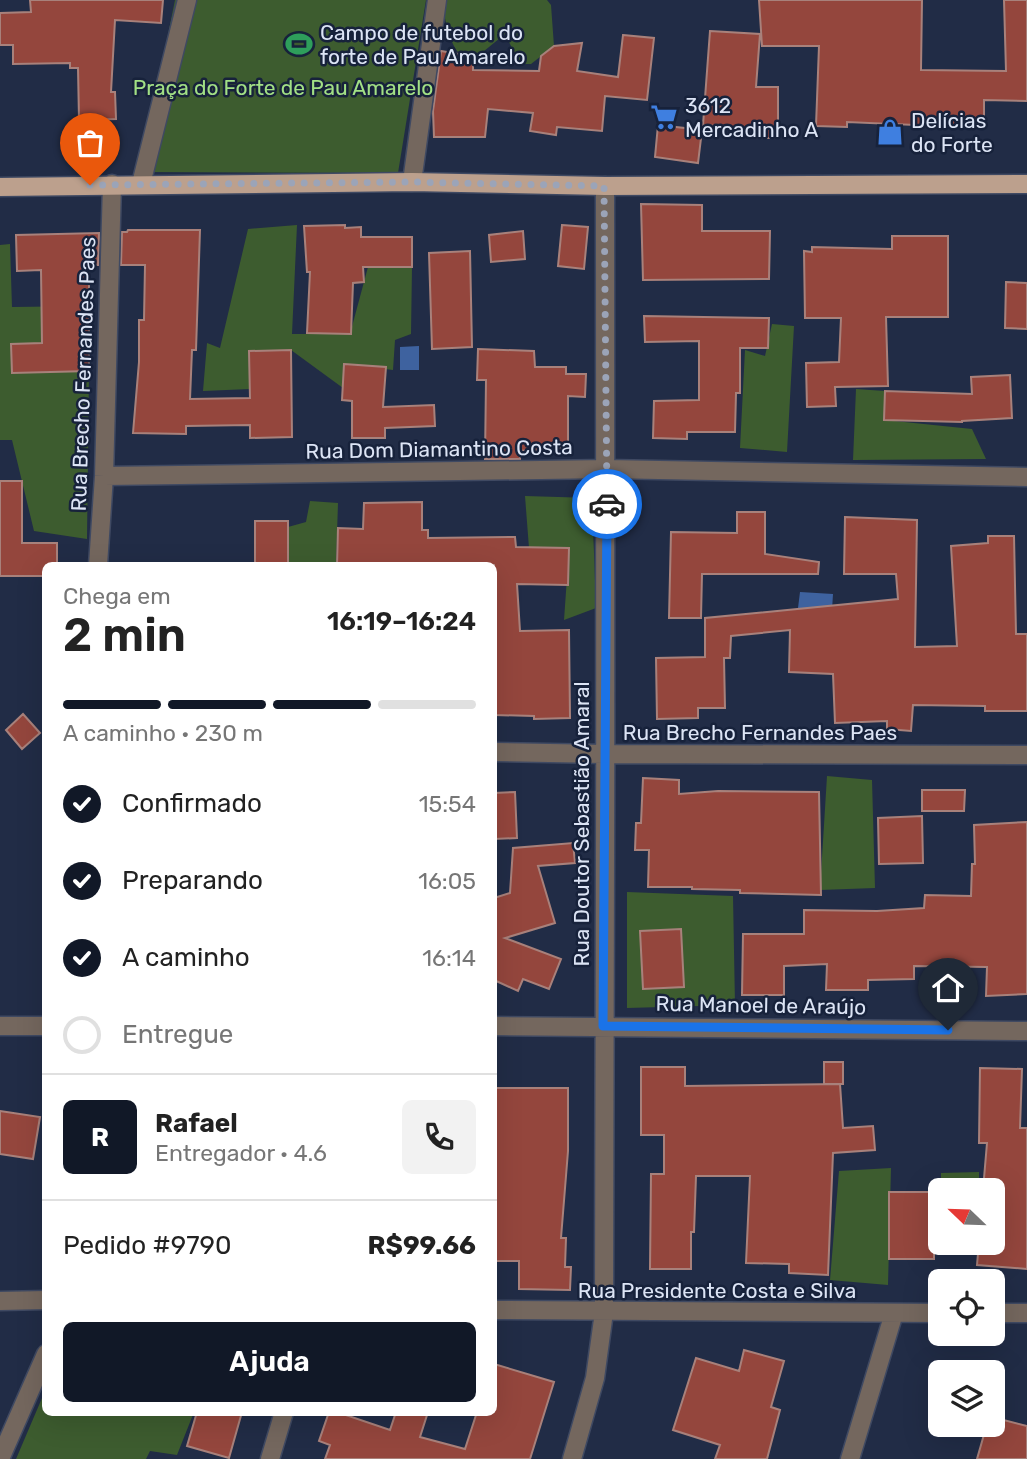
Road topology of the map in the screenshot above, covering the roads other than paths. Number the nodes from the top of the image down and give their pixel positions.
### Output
1 (187, 0) edge
2 (437, 0) edge
3 (412, 182) junction
4 (113, 184) junction
5 (141, 184) junction
6 (1027, 184) edge
7 (604, 186) junction
8 (0, 187) edge
9 (607, 469) junction
10 (104, 476) junction
11 (1027, 477) edge
12 (98, 562) edge
13 (497, 752) edge
14 (604, 754) junction
15 (1027, 755) edge
16 (0, 1026) edge
17 (42, 1026) edge
18 (497, 1026) edge
19 (603, 1026) junction
20 (1027, 1031) edge
21 (42, 1300) edge
22 (0, 1301) edge
23 (497, 1310) edge
24 (604, 1312) junction
25 (894, 1313) junction
26 (928, 1313) edge
27 (1005, 1313) edge
28 (1027, 1313) edge
29 (42, 1363) edge
30 (283, 1416) edge
31 (1, 1459) edge
32 (270, 1459) edge
33 (572, 1459) edge
34 (850, 1459) edge

1 - 5 street
2 - 3 street
3 - 5 main road
3 - 7 main road
4 - 5 main road
4 - 8 main road
4 - 10 street, Rua Brecho Fernandes Paes
6 - 7 main road
7 - 9 street, Rua Doutor Sebastião Amaral
9 - 10 street, Rua Dom Diamantino Costa
9 - 11 street, Rua Dom Diamantino Costa
9 - 14 street, Rua Doutor Sebastião Amaral
10 - 12 street, Rua Brecho Fernandes Paes
13 - 14 street, Rua Brecho Fernandes Paes
14 - 15 street, Rua Brecho Fernandes Paes
14 - 19 street, Rua Doutor Sebastião Amaral
16 - 17 street
18 - 19 street, Rua Manoel de Araújo
19 - 20 street, Rua Manoel de Araújo
19 - 24 street, Rua Doutor Sebastião Amaral
21 - 22 street
23 - 24 street, Rua Presidente Costa e Silva
24 - 25 street, Rua Presidente Costa e Silva
24 - 33 street, Rua Doutor Sebastião Amaral
25 - 26 street, Rua Presidente Costa e Silva
25 - 34 street
27 - 28 street
29 - 31 street
30 - 32 street

